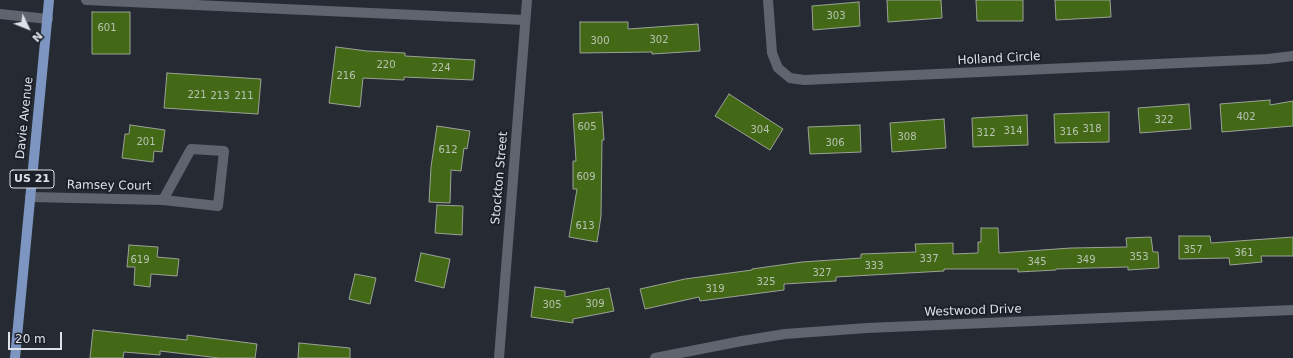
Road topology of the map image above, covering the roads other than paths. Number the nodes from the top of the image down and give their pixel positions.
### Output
1 (49, 0) edge
2 (86, 0) edge
3 (527, 0) edge
4 (768, 0) edge
5 (0, 14) edge
6 (48, 19) junction
7 (525, 20) junction
8 (1293, 56) edge
9 (30, 197) junction
10 (163, 200) junction
11 (1293, 310) edge
12 (15, 358) edge
13 (499, 358) edge
14 (656, 358) edge

1 - 6 main road, Davie Avenue / US 21
2 - 7 street
3 - 7 street, Stockton Street
4 - 8 street, Holland Circle
5 - 6 street
6 - 9 main road, Davie Avenue / US 21
7 - 13 street, Stockton Street
9 - 10 street, Ramsey Court
9 - 12 main road, Davie Avenue / US 21
10 - 10 street, Ramsey Court
11 - 14 street, Westwood Drive

